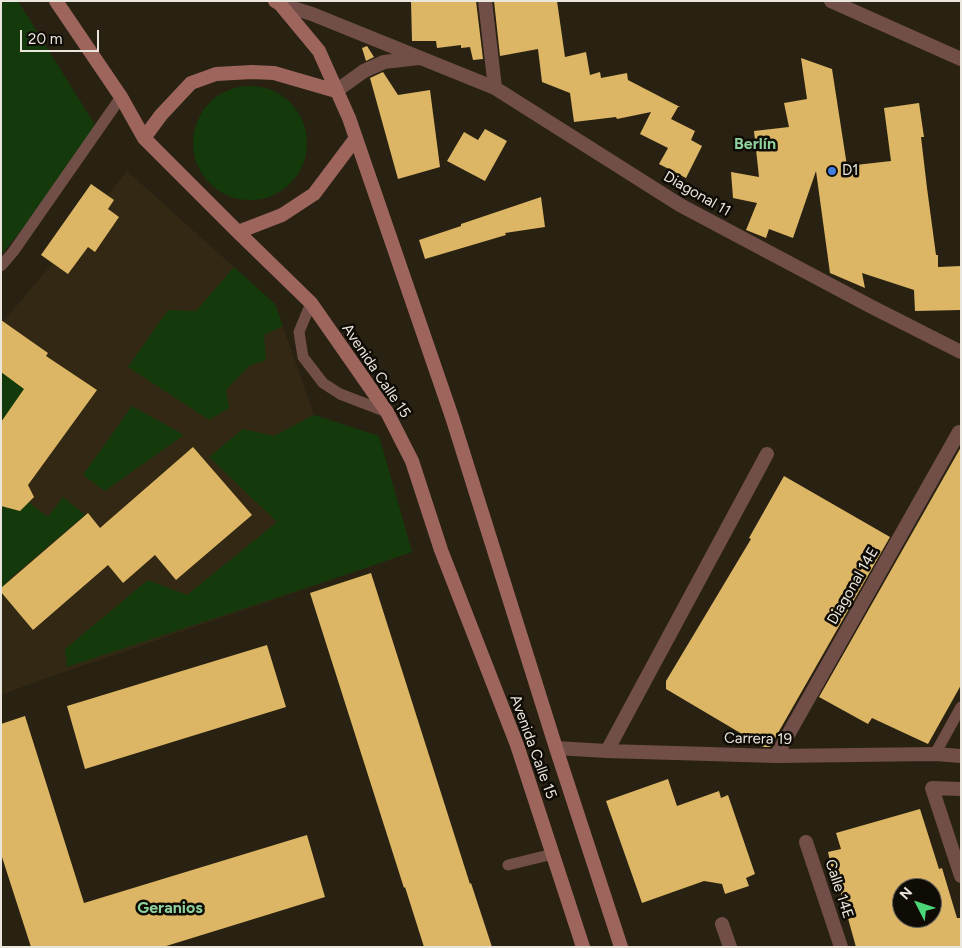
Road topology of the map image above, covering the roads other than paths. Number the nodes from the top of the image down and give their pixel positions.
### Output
1 (56, 1) edge
2 (485, 1) edge
3 (831, 1) edge
4 (277, 2) edge
5 (422, 58) junction
6 (961, 59) edge
7 (494, 88) junction
8 (336, 91) junction
9 (120, 96) junction
10 (144, 138) junction
11 (356, 138) junction
12 (238, 232) junction
13 (1, 266) edge
14 (311, 303) junction
15 (961, 352) edge
16 (387, 412) junction
17 (959, 432) dead end
18 (767, 454) dead end
19 (961, 707) edge
20 (556, 748) junction
21 (607, 751) junction
22 (935, 754) junction
23 (776, 756) junction
24 (961, 756) edge
25 (961, 788) edge
26 (806, 842) dead end
27 (553, 854) junction
28 (508, 866) dead end
29 (961, 876) edge
30 (722, 924) dead end
31 (583, 947) edge
32 (622, 947) edge
33 (730, 947) edge
34 (841, 947) edge

1 - 9 main road, Avenida Calle 15
2 - 7 street
3 - 6 street
4 - 5 street, Diagonal 11
4 - 8 main road, Avenida Calle 15
5 - 7 street, Diagonal 11
5 - 8 street, Diagonal 11
7 - 15 street, Diagonal 11
8 - 10 main road
8 - 11 main road, Avenida Calle 15
9 - 10 main road, Avenida Calle 15
9 - 13 lane
10 - 12 main road, Avenida Calle 15
11 - 12 main road
11 - 20 main road, Avenida Calle 15
12 - 14 main road, Avenida Calle 15
14 - 16 main road, Avenida Calle 15
14 - 16 lane
16 - 27 main road, Avenida Calle 15
17 - 23 street, Diagonal 14E
18 - 21 street
19 - 22 lane
20 - 21 street, Carrera 19
20 - 32 main road, Avenida Calle 15
21 - 23 street, Carrera 19
22 - 23 street, Carrera 19
22 - 24 street, Carrera 19
25 - 29 street
26 - 34 street, Calle 14E
27 - 28 lane
27 - 31 main road, Avenida Calle 15
30 - 33 street

